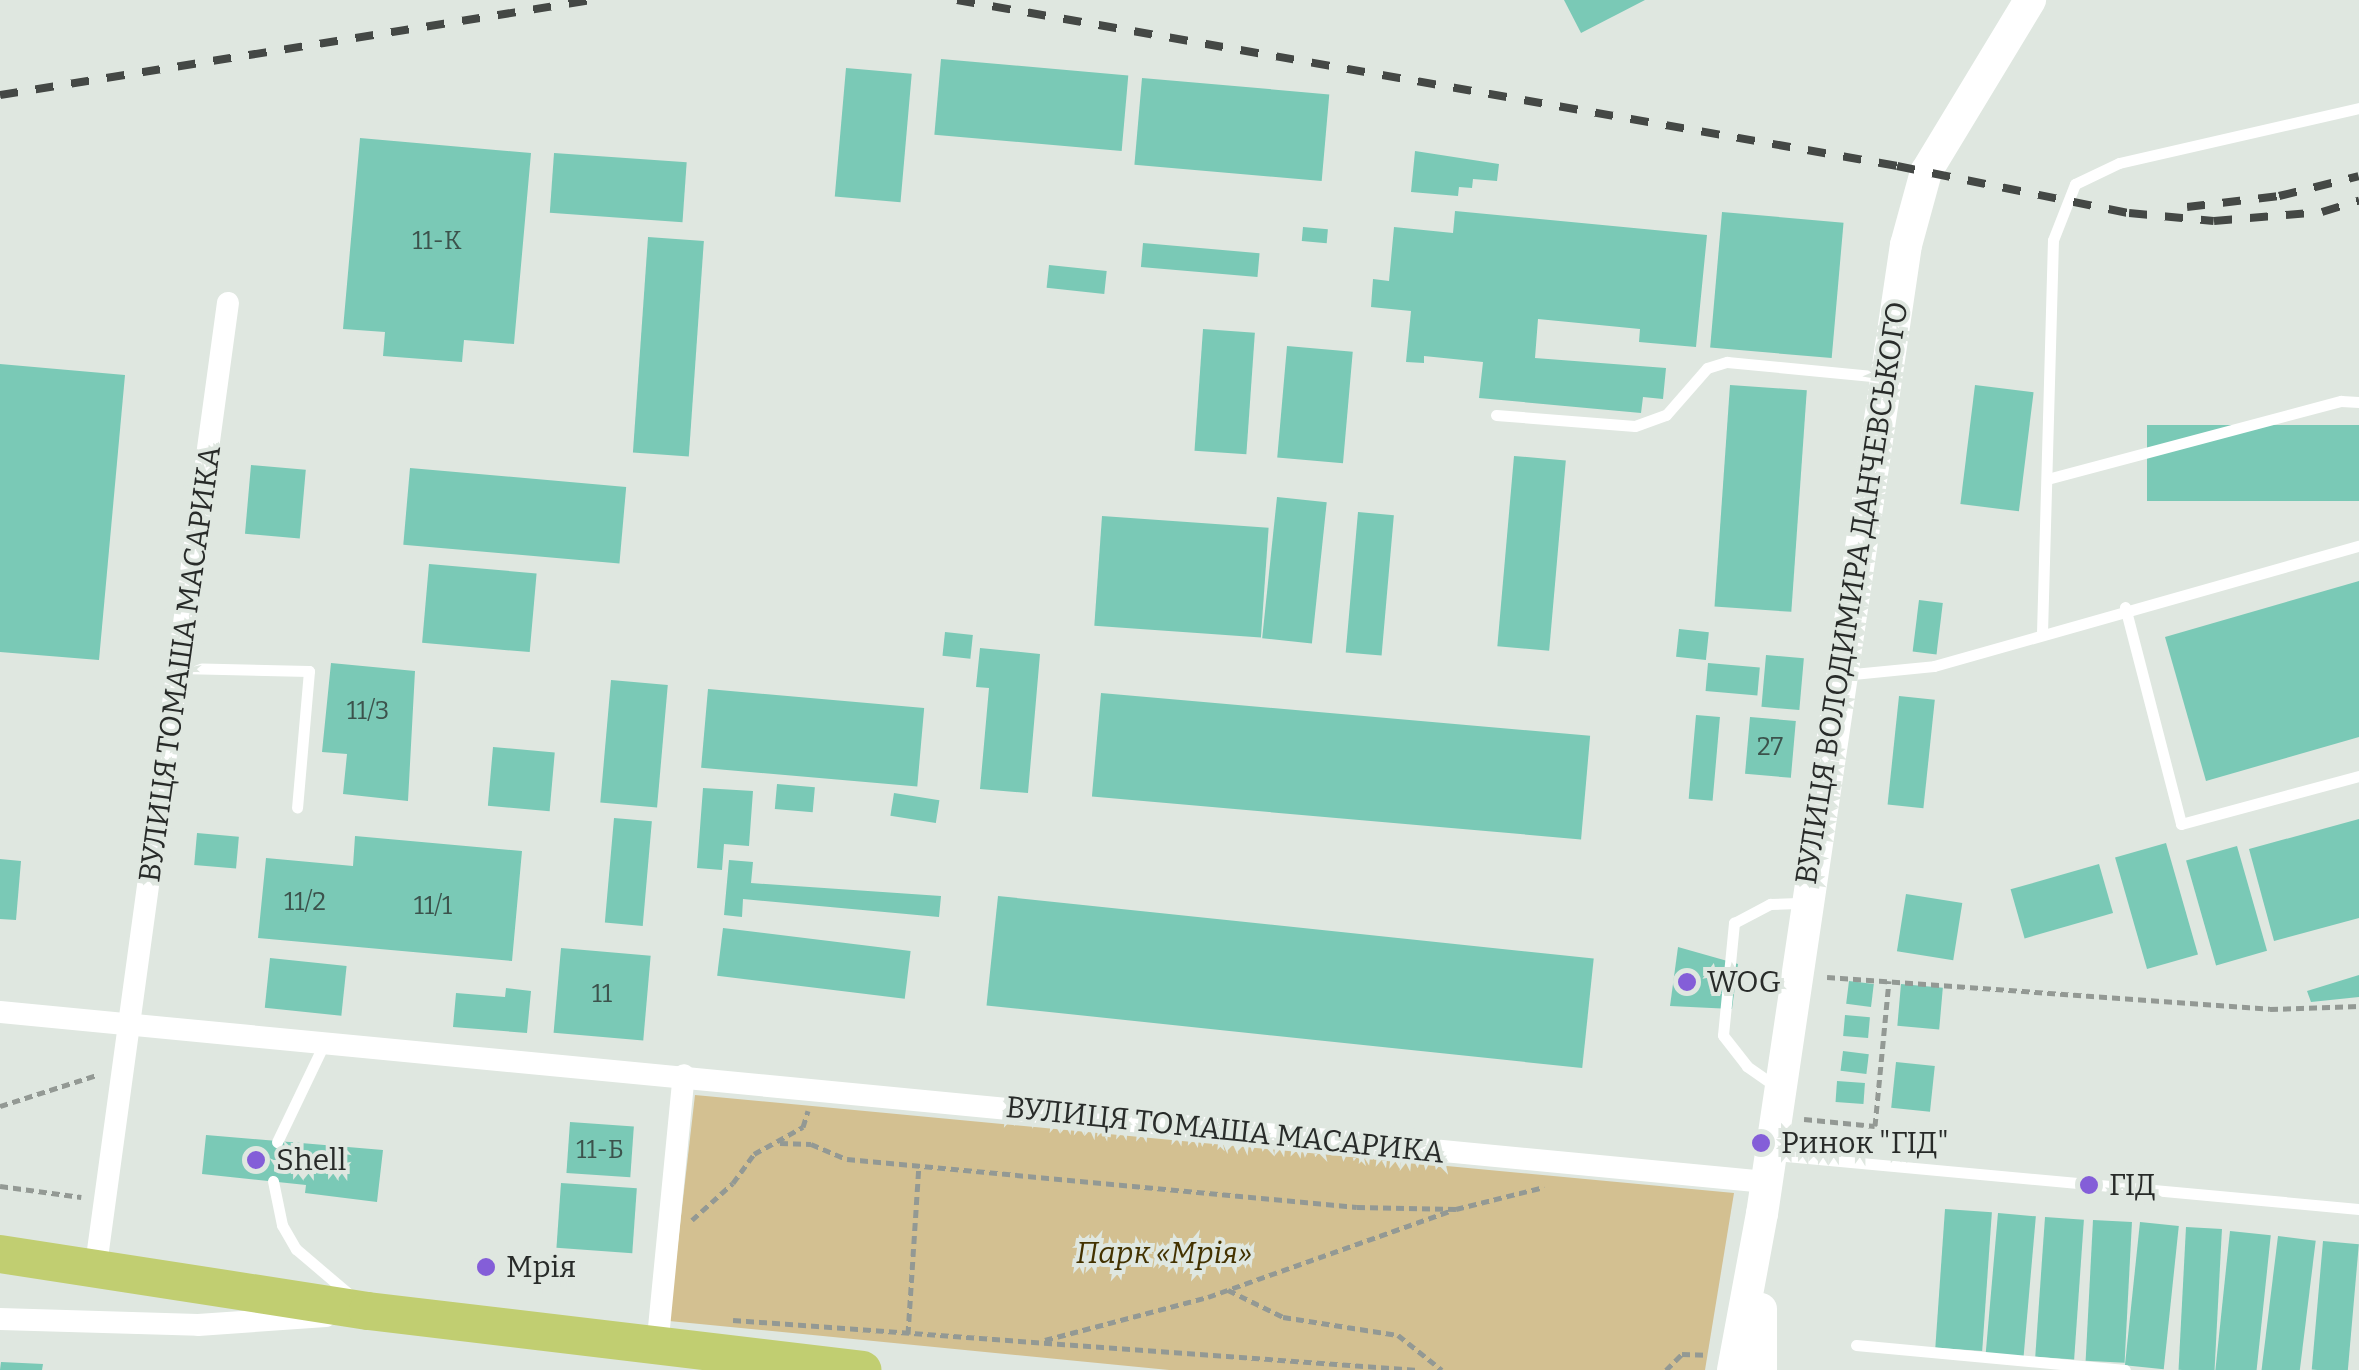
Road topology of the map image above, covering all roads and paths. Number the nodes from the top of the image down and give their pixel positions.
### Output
1 (2030, 0) edge
2 (2359, 108) edge
3 (228, 303) dead end
4 (1884, 378) junction
5 (2359, 402) edge
6 (1496, 415) dead end
7 (2051, 478) junction
8 (2359, 546) edge
9 (2125, 607) junction
10 (2042, 634) junction
11 (179, 668) junction
12 (1839, 675) junction
13 (2359, 776) edge
14 (297, 807) dead end
15 (1805, 902) junction
16 (1824, 976) dead end
17 (1889, 980) junction
18 (2359, 1006) edge
19 (0, 1012) edge
20 (131, 1025) junction
21 (322, 1046) junction
22 (684, 1075) junction
23 (123, 1077) junction
24 (815, 1088) junction
25 (1778, 1088) junction
26 (0, 1106) edge
27 (1804, 1119) dead end
28 (277, 1142) dead end
29 (780, 1143) junction
30 (1574, 1164) junction
31 (919, 1165) junction
32 (273, 1181) dead end
33 (1766, 1183) junction
34 (0, 1186) edge
35 (90, 1202) dead end
36 (1456, 1209) junction
37 (2359, 1209) edge
38 (688, 1223) dead end
39 (0, 1254) edge
40 (96, 1265) junction
41 (1228, 1290) junction
42 (368, 1311) junction
43 (0, 1319) edge
44 (718, 1319) dead end
45 (908, 1334) junction
46 (1037, 1342) junction
47 (1856, 1346) dead end
48 (657, 1348) junction
49 (862, 1370) edge
50 (1418, 1370) edge
51 (1442, 1370) edge
52 (1733, 1370) edge
53 (1761, 1370) edge
54 (2124, 1370) edge

1 - 4 street, ВУЛИЦЯ ВОЛОДИМИРА ДАНЧЕВСЬКОГО
2 - 7 lane
3 - 11 street, ВУЛИЦЯ ТОМАША МАСАРИКА
4 - 6 lane
4 - 12 street, ВУЛИЦЯ ВОЛОДИМИРА ДАНЧЕВСЬКОГО
5 - 7 lane
7 - 10 lane
8 - 9 lane
9 - 10 lane
9 - 13 lane
10 - 12 lane
11 - 14 lane
11 - 20 street, ВУЛИЦЯ ТОМАША МАСАРИКА
12 - 15 street, ВУЛИЦЯ ВОЛОДИМИРА ДАНЧЕВСЬКОГО
15 - 25 street, ВУЛИЦЯ ВОЛОДИМИРА ДАНЧЕВСЬКОГО
15 - 25 lane
16 - 17 path
17 - 18 path
17 - 27 path
19 - 20 street, ВУЛИЦЯ ТОМАША МАСАРИКА
20 - 21 street, ВУЛИЦЯ ТОМАША МАСАРИКА
20 - 23 street, ВУЛИЦЯ ТОМАША МАСАРИКА
21 - 22 street, ВУЛИЦЯ ТОМАША МАСАРИКА
21 - 28 lane
22 - 24 street, ВУЛИЦЯ ТОМАША МАСАРИКА
22 - 48 street
23 - 26 path
23 - 40 street, ВУЛИЦЯ ТОМАША МАСАРИКА
24 - 29 path
24 - 30 street, ВУЛИЦЯ ТОМАША МАСАРИКА
25 - 33 street, ВУЛИЦЯ ВОЛОДИМИРА ДАНЧЕВСЬКОГО
29 - 31 path
29 - 38 path
30 - 33 street, ВУЛИЦЯ ТОМАША МАСАРИКА
30 - 36 path
31 - 36 path
31 - 45 path
32 - 42 lane
33 - 37 lane
33 - 52 street, ВУЛИЦЯ ВОЛОДИМИРА ДАНЧЕВСЬКОГО
33 - 53 street, ВУЛИЦЯ ВОЛОДИМИРА ДАНЧЕВСЬКОГО
34 - 35 path
36 - 41 path
39 - 40 main road
40 - 42 main road
41 - 46 path
41 - 51 path
42 - 43 street
42 - 48 main road
44 - 45 path
45 - 46 path
46 - 50 path
47 - 54 lane
48 - 49 main road

